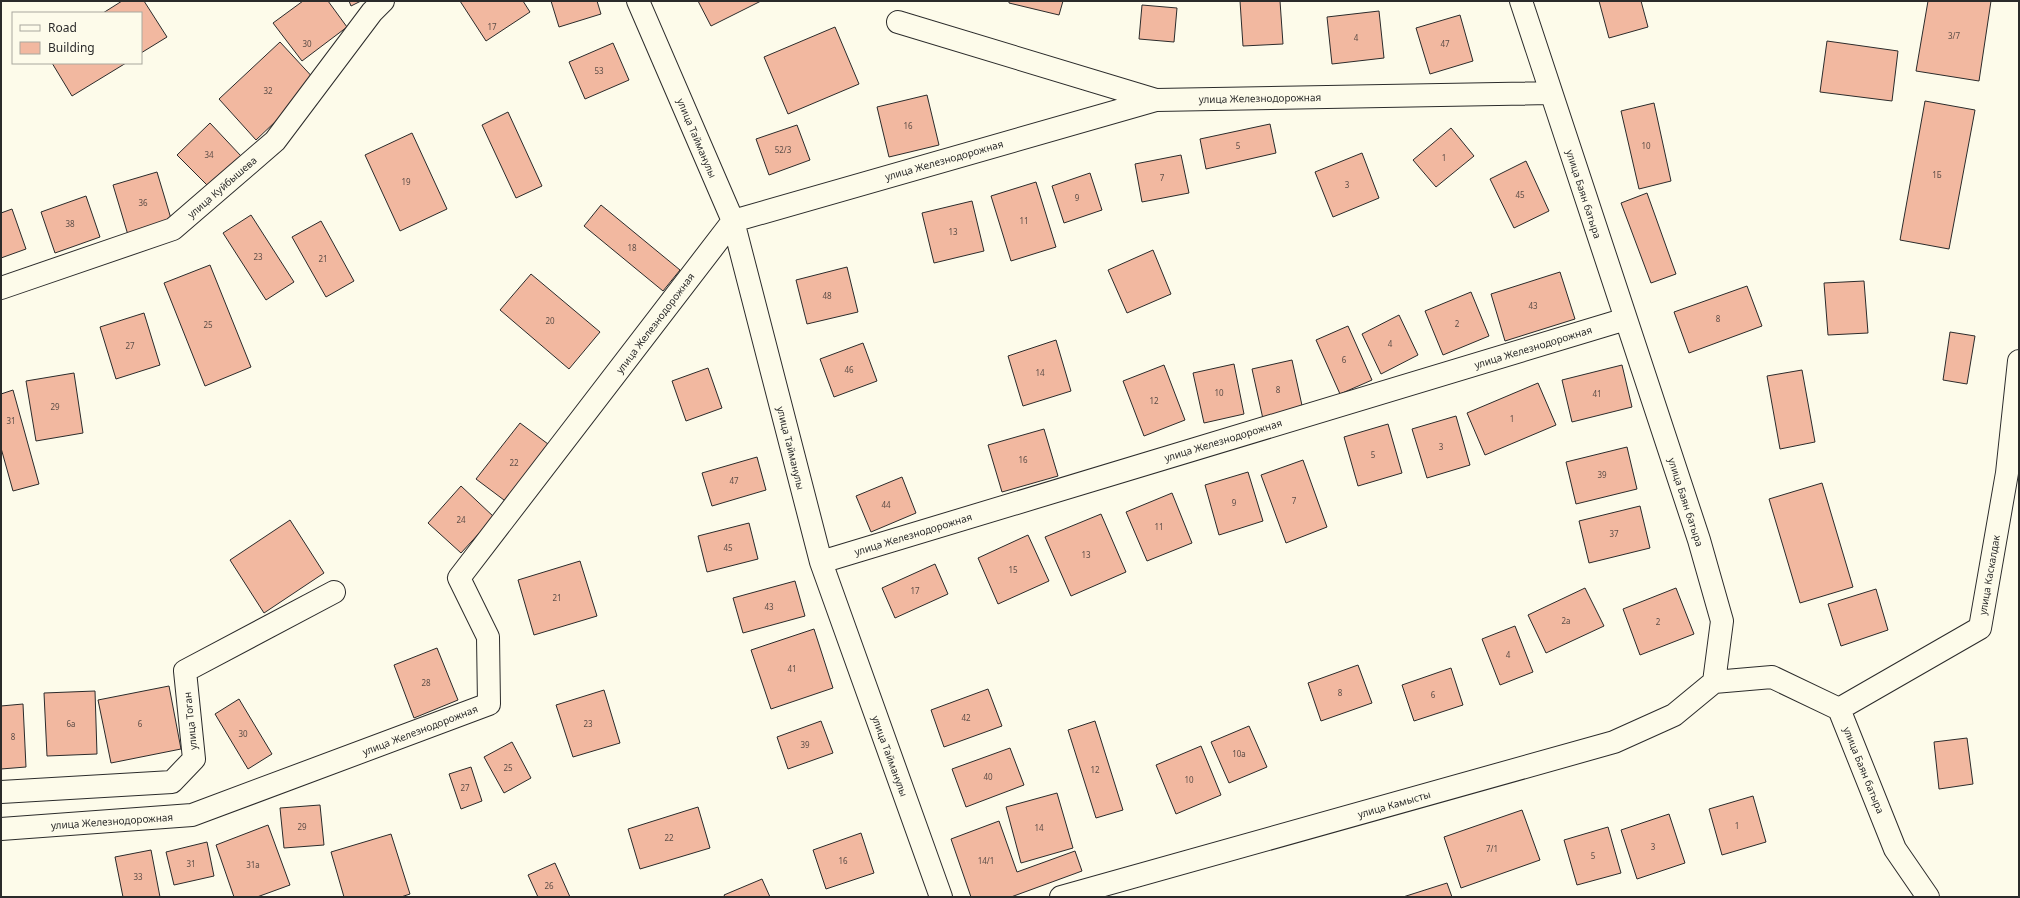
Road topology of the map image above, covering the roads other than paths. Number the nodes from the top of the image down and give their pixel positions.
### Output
1 (383, 1) edge
2 (638, 1) edge
3 (1521, 1) edge
4 (898, 22) dead end
5 (1551, 93) junction
6 (1156, 100) junction
7 (733, 221) junction
8 (1, 288) edge
9 (1626, 319) junction
10 (2019, 361) edge
11 (821, 562) junction
12 (334, 592) dead end
13 (1714, 682) junction
14 (1839, 709) junction
15 (1, 792) edge
16 (1, 829) edge
17 (941, 897) edge
18 (1061, 897) edge
19 (1928, 897) edge

1 - 8 street, улица Куйбышева
2 - 7 street, улица Тайманулы
3 - 5 street, улица Баян батыра
4 - 6 street
5 - 6 street, улица Железнодорожная
5 - 9 street, улица Баян батыра
6 - 7 street, улица Железнодорожная
7 - 11 street, улица Тайманулы
7 - 16 street, улица Железнодорожная
9 - 11 street, улица Железнодорожная
9 - 13 street, улица Баян батыра
10 - 14 street, улица Каскалдак
11 - 17 street, улица Тайманулы
12 - 15 street, улица Тоган
13 - 14 street
13 - 18 street, улица Камысты
14 - 19 street, улица Баян батыра

